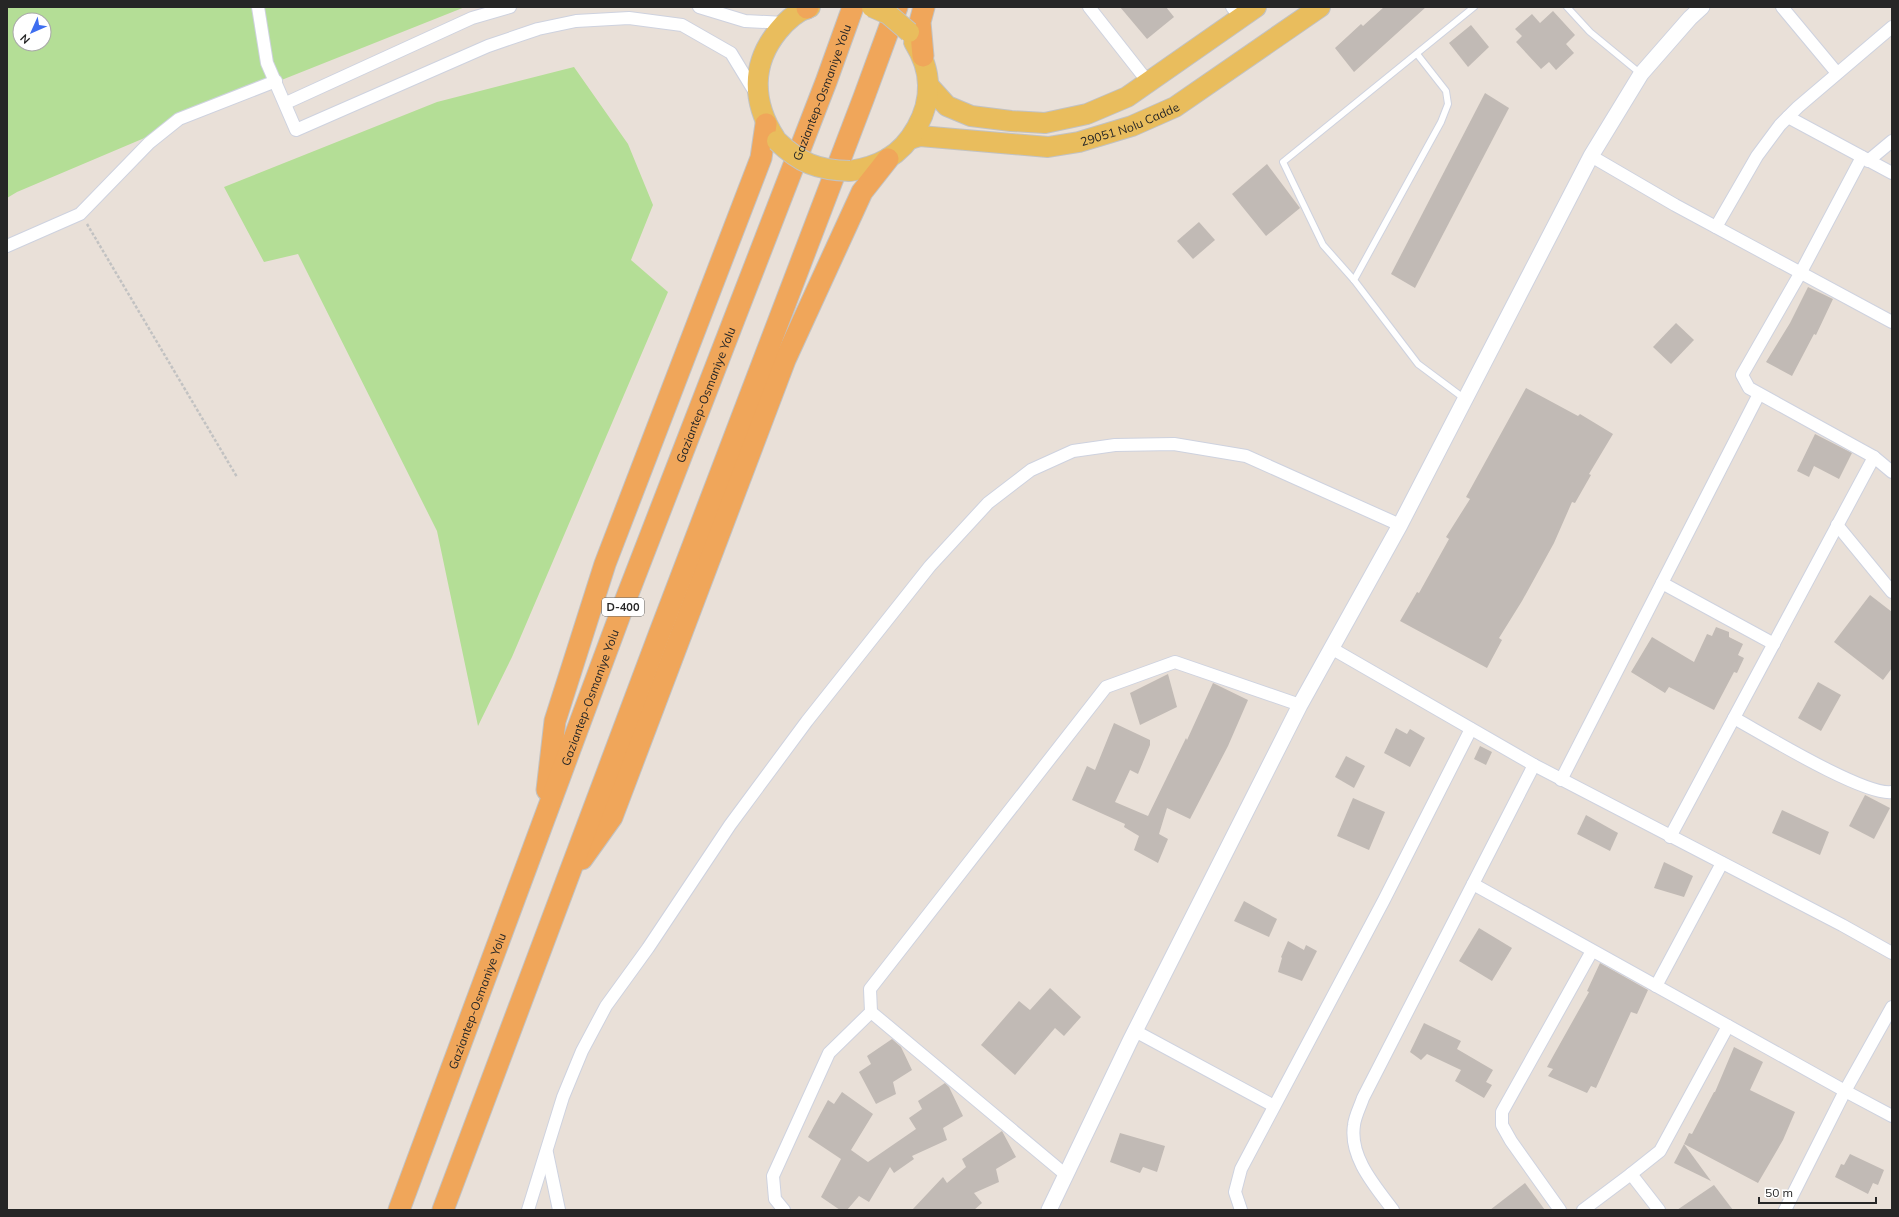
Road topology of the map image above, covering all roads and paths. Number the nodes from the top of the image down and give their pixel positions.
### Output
1 (258, 7) edge
2 (510, 7) edge
3 (699, 7) edge
4 (808, 7) edge
5 (853, 7) edge
6 (872, 7) edge
7 (897, 7) edge
8 (924, 7) edge
9 (1089, 7) edge
10 (1320, 7) edge
11 (1474, 7) edge
12 (1567, 7) edge
13 (1702, 7) edge
14 (1782, 7) edge
15 (1243, 11) edge
16 (784, 23) junction
17 (1892, 27) edge
18 (1417, 54) junction
19 (923, 56) junction
20 (1838, 73) junction
21 (1641, 74) junction
22 (276, 81) junction
23 (1148, 82) junction
24 (928, 85) junction
25 (758, 97) junction
26 (286, 103) junction
27 (1788, 117) junction
28 (771, 132) junction
29 (910, 139) junction
30 (1892, 141) edge
31 (1591, 156) junction
32 (888, 158) junction
33 (1865, 159) junction
34 (1892, 173) edge
35 (80, 214) junction
36 (1716, 227) junction
37 (7, 246) edge
38 (1801, 272) junction
39 (1354, 280) junction
40 (1892, 322) edge
41 (1759, 394) junction
42 (1465, 399) junction
43 (1874, 457) junction
44 (1892, 472) edge
45 (237, 478) dead end
46 (1400, 525) junction
47 (1838, 526) junction
48 (1662, 582) junction
49 (1892, 592) edge
50 (1774, 644) junction
51 (1332, 648) junction
52 (1300, 705) junction
53 (1734, 718) junction
54 (1471, 729) junction
55 (1534, 765) junction
56 (1561, 780) junction
57 (1892, 792) edge
58 (542, 826) junction
59 (1670, 837) junction
60 (1722, 863) junction
61 (567, 880) junction
62 (1473, 884) junction
63 (1592, 951) junction
64 (1892, 953) edge
65 (1656, 986) junction
66 (1892, 1007) edge
67 (871, 1012) junction
68 (1728, 1026) junction
69 (1135, 1031) junction
70 (1845, 1091) junction
71 (1274, 1106) junction
72 (1892, 1116) edge
73 (546, 1150) junction
74 (1631, 1174) junction
75 (1066, 1175) junction
76 (1051, 1209) edge
77 (1389, 1209) edge
78 (399, 1210) edge
79 (443, 1210) edge
80 (528, 1210) edge
81 (559, 1210) edge
82 (784, 1210) edge
83 (1241, 1210) edge
84 (1560, 1210) edge
85 (1582, 1210) edge
86 (1659, 1210) edge
87 (1785, 1210) edge

1 - 22 street
2 - 26 street
3 - 16 street
4 - 16 main road
5 - 58 highway, Gaziantep-Osmaniye Yolu / D-400
6 - 19 main road, bridge
7 - 61 highway
8 - 19 highway
9 - 23 street
10 - 29 main road, 29051 Nolu Cadde
11 - 18 lane
12 - 21 lane
13 - 21 street
14 - 20 street
15 - 23 main road, 29051 Nolu Cadde
16 - 25 main road
17 - 20 street
18 - 39 lane
18 - 39 lane
19 - 24 main road
20 - 27 street
21 - 31 street
22 - 26 street
22 - 35 street
23 - 24 main road, 29051 Nolu Cadde
24 - 29 main road
25 - 26 street
25 - 28 main road
27 - 33 street
27 - 36 street
28 - 32 main road, bridge
28 - 58 highway
29 - 32 main road
30 - 33 street
31 - 36 street
31 - 42 street
32 - 61 highway
33 - 34 street
33 - 38 street
35 - 37 street
35 - 45 path
36 - 38 street
38 - 40 street
38 - 41 street
39 - 42 lane
41 - 43 street
41 - 48 street
42 - 46 street
43 - 44 street
43 - 47 street
46 - 51 street
46 - 73 street
47 - 49 street
47 - 50 street
48 - 50 street
48 - 56 street
50 - 53 street
51 - 52 street
51 - 54 street
52 - 67 street
52 - 69 street
53 - 57 street
53 - 59 street
54 - 55 street
54 - 71 street
55 - 56 street
55 - 62 street
56 - 59 street
58 - 78 highway, Gaziantep-Osmaniye Yolu / D-400
59 - 60 street
60 - 64 street
60 - 65 street
61 - 79 highway
62 - 63 street
62 - 77 street
63 - 65 street
63 - 84 street
65 - 68 street
66 - 70 street
67 - 75 street
67 - 82 street
68 - 70 street
68 - 74 street
69 - 71 street
69 - 75 street
70 - 72 street
70 - 87 street
71 - 83 street
73 - 80 street
73 - 81 street
74 - 85 street
74 - 86 street
75 - 76 street

